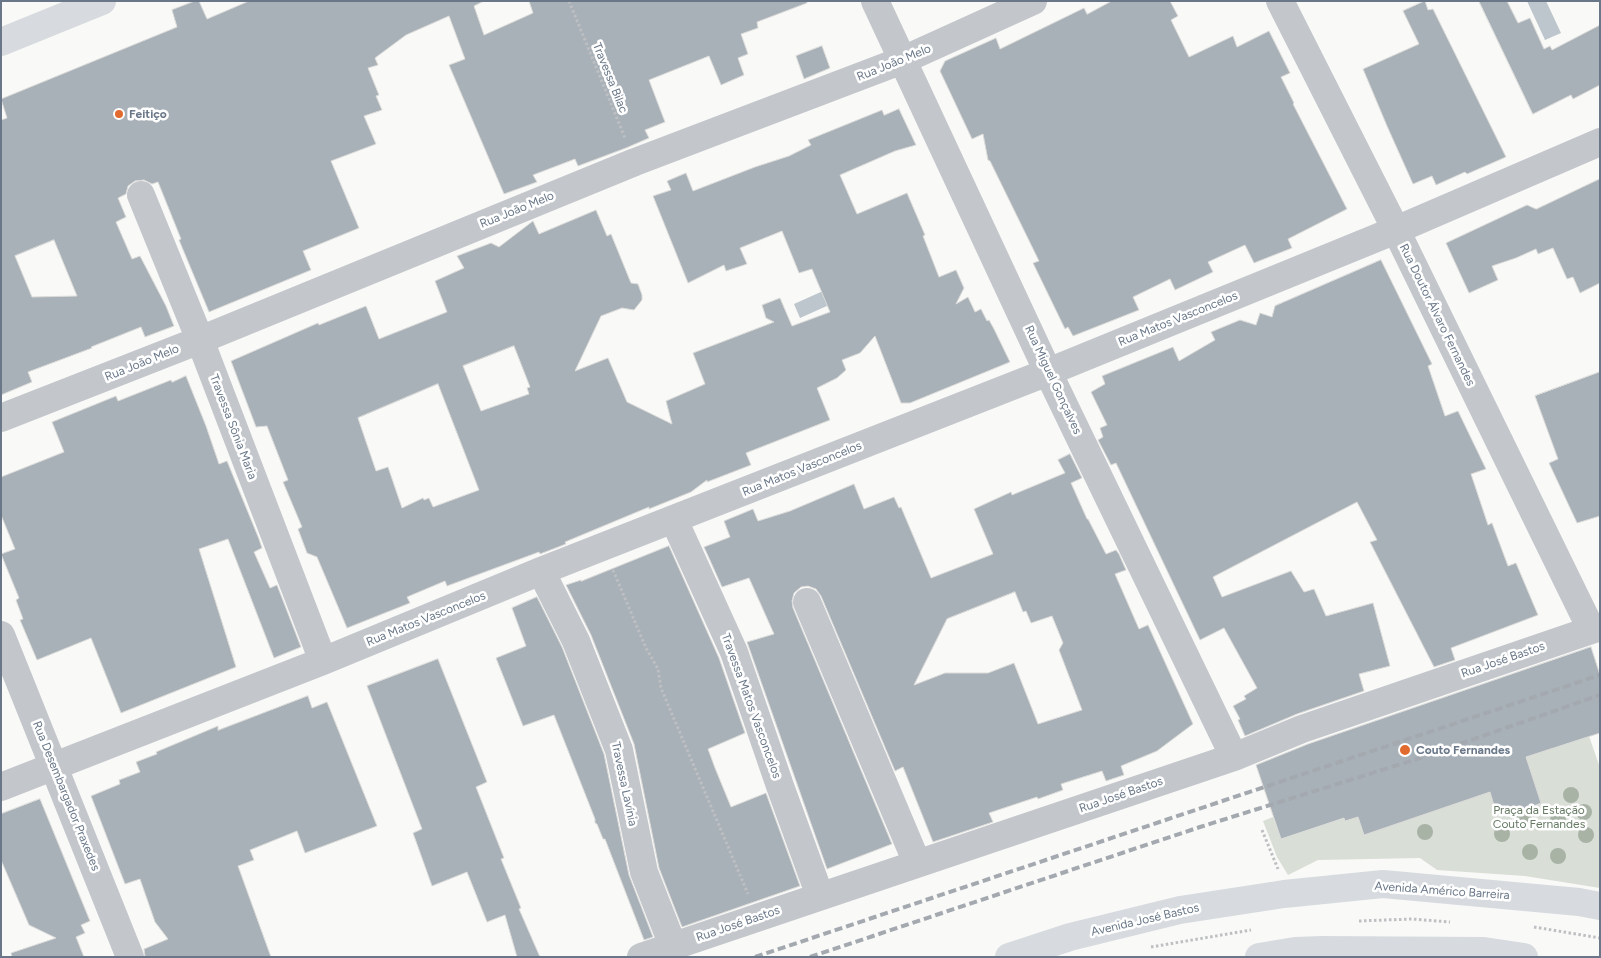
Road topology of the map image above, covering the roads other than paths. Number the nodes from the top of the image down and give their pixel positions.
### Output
1 (102, 1) edge
2 (875, 1) edge
3 (1033, 1) edge
4 (1280, 1) edge
5 (1, 42) edge
6 (903, 60) junction
7 (1600, 142) edge
8 (141, 195) dead end
9 (1396, 230) junction
10 (200, 340) junction
11 (1048, 372) junction
12 (1, 418) edge
13 (674, 520) junction
14 (542, 571) junction
15 (806, 602) dead end
16 (1595, 628) edge
17 (1, 635) edge
18 (323, 661) junction
19 (1234, 757) junction
20 (55, 766) junction
21 (1, 787) edge
22 (917, 863) junction
23 (1282, 884) joint
24 (820, 896) junction
25 (1600, 906) edge
26 (673, 946) junction
27 (1323, 953) edge
28 (130, 957) edge
29 (641, 957) edge
30 (1009, 957) edge
31 (1259, 957) edge
32 (1524, 957) edge

1 - 5 main road
2 - 6 street, Rua Miguel Gonçalves
3 - 6 street, Rua João Melo
4 - 9 street, Rua Doutor Álvaro Fernandes
6 - 10 street, Rua João Melo
6 - 11 street, Rua Miguel Gonçalves
7 - 9 street, Rua Matos Vasconcelos
8 - 10 street, Travessa Sônia Maria
9 - 11 street, Rua Matos Vasconcelos
9 - 16 street, Rua Doutor Álvaro Fernandes
10 - 12 street, Rua João Melo
10 - 18 street, Travessa Sônia Maria
11 - 13 street, Rua Matos Vasconcelos
11 - 19 street, Rua Miguel Gonçalves
13 - 14 street, Rua Matos Vasconcelos
13 - 24 street, Travessa Matos Vasconcelos
14 - 18 street, Rua Matos Vasconcelos
14 - 26 street, Travessa Lavínia
15 - 22 street
16 - 19 street, Rua José Bastos
17 - 20 street, Rua Desembargador Praxedes
18 - 20 street, Rua Matos Vasconcelos
19 - 22 street, Rua José Bastos
20 - 21 street, Rua Matos Vasconcelos
20 - 28 street, Rua Desembargador Praxedes
22 - 24 street, Rua José Bastos
23 - 25 main road, Avenida Américo Barreira
23 - 30 main road, Avenida José Bastos
24 - 26 street, Rua José Bastos
26 - 29 street, Rua José Bastos
27 - 31 main road
27 - 32 main road

